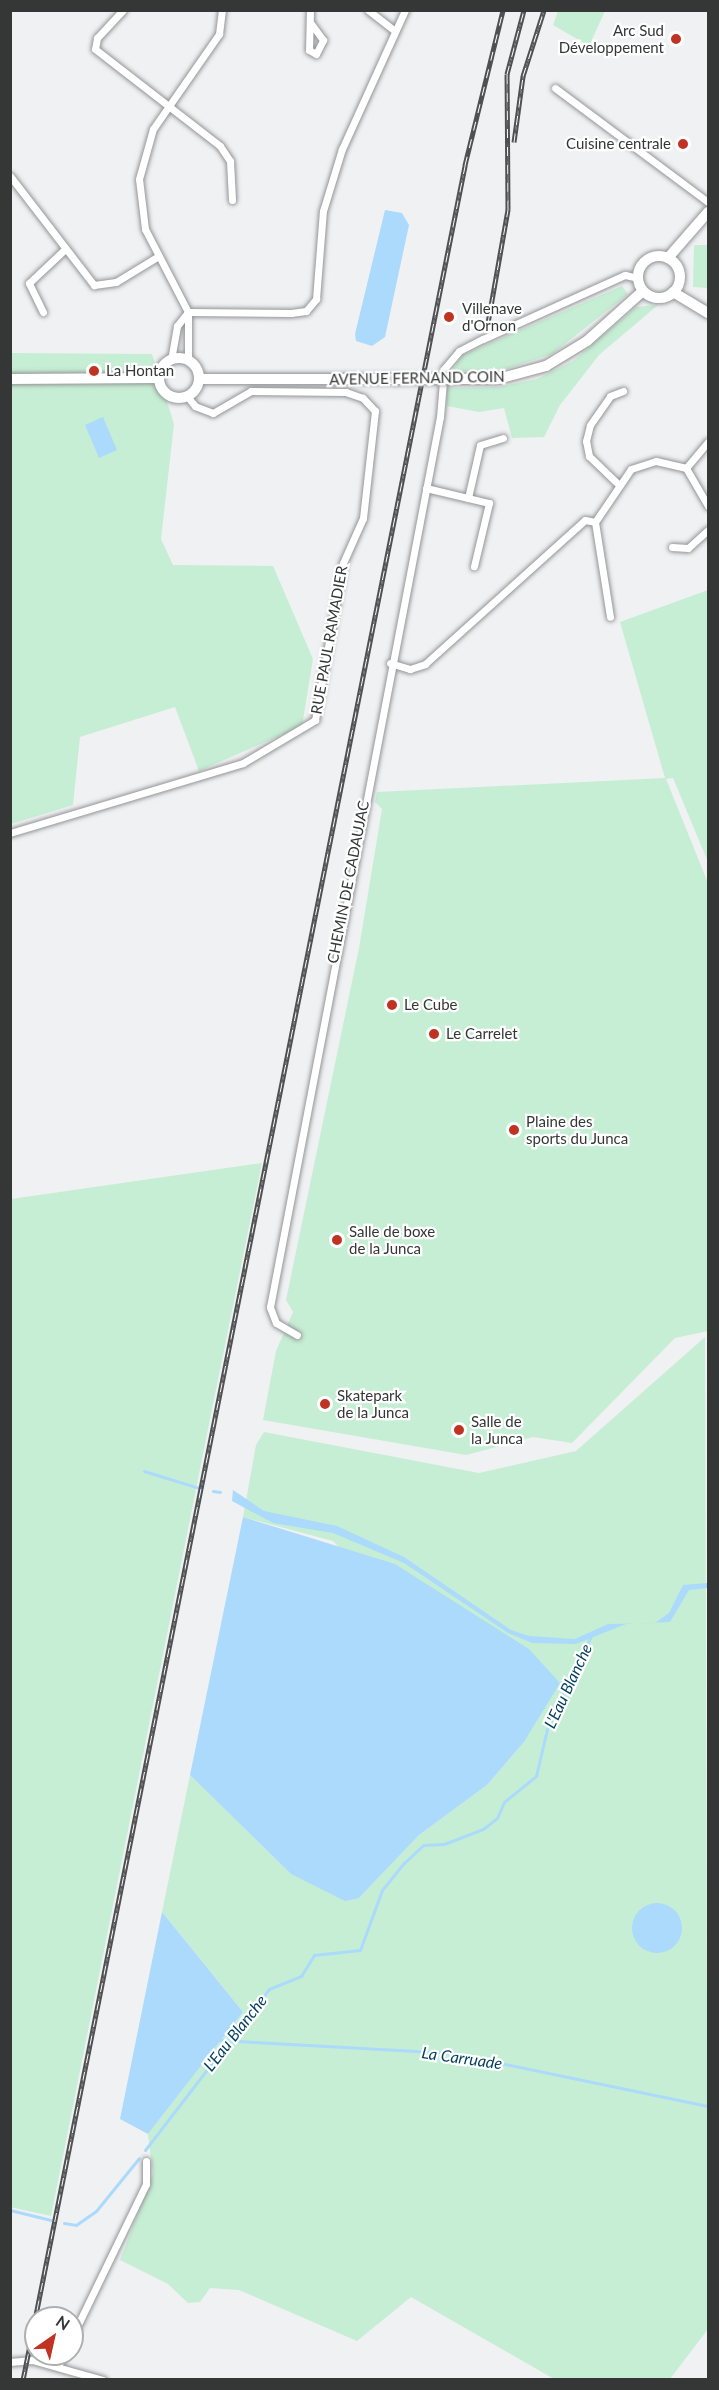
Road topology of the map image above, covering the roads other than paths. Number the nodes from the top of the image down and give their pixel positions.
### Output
1 (123, 10) edge
2 (222, 10) edge
3 (310, 10) edge
4 (368, 10) edge
5 (405, 10) edge
6 (310, 22) dead end
7 (392, 29) junction
8 (555, 88) dead end
9 (167, 108) junction
10 (10, 176) edge
11 (232, 200) dead end
12 (708, 202) edge
13 (708, 212) edge
14 (64, 250) junction
15 (157, 257) junction
16 (668, 258) junction
17 (638, 278) junction
18 (643, 291) junction
19 (673, 292) junction
20 (43, 312) dead end
21 (188, 312) junction
22 (708, 313) edge
23 (171, 360) junction
24 (188, 360) junction
25 (159, 378) junction
26 (10, 379) edge
27 (199, 379) junction
28 (623, 391) dead end
29 (187, 396) junction
30 (503, 438) dead end
31 (708, 442) edge
32 (686, 468) junction
33 (617, 483) junction
34 (426, 488) junction
35 (468, 498) junction
36 (708, 506) edge
37 (596, 522) junction
38 (708, 530) edge
39 (672, 547) dead end
40 (474, 566) dead end
41 (610, 617) dead end
42 (390, 663) junction
43 (10, 833) edge
44 (297, 1335) dead end
45 (146, 2161) dead end
46 (84, 2312) edge
47 (58, 2366) edge
48 (103, 2379) edge

1 - 9 street
2 - 9 street
3 - 6 street
4 - 7 street
5 - 7 street
7 - 21 street
8 - 12 street
9 - 11 street
9 - 15 street
10 - 14 street
13 - 16 main road
14 - 15 street
14 - 20 street
15 - 21 street
16 - 17 main road
16 - 19 main road
17 - 18 main road
17 - 34 street, CHEMIN DE CADAUJAC
18 - 19 main road
18 - 27 main road, AVENUE FERNAND COIN, bridge
19 - 22 main road
21 - 23 street
21 - 24 street
23 - 24 main road
23 - 25 main road
24 - 27 main road
25 - 26 main road
25 - 29 main road
27 - 29 main road
28 - 33 street
29 - 43 street, RUE PAUL RAMADIER
30 - 35 street
31 - 32 street
32 - 33 street
32 - 36 street
33 - 37 street
34 - 35 street
34 - 42 street, CHEMIN DE CADAUJAC
35 - 40 street
37 - 41 street
37 - 42 street
38 - 39 street
42 - 44 street, CHEMIN DE CADAUJAC
45 - 46 street
47 - 48 street

